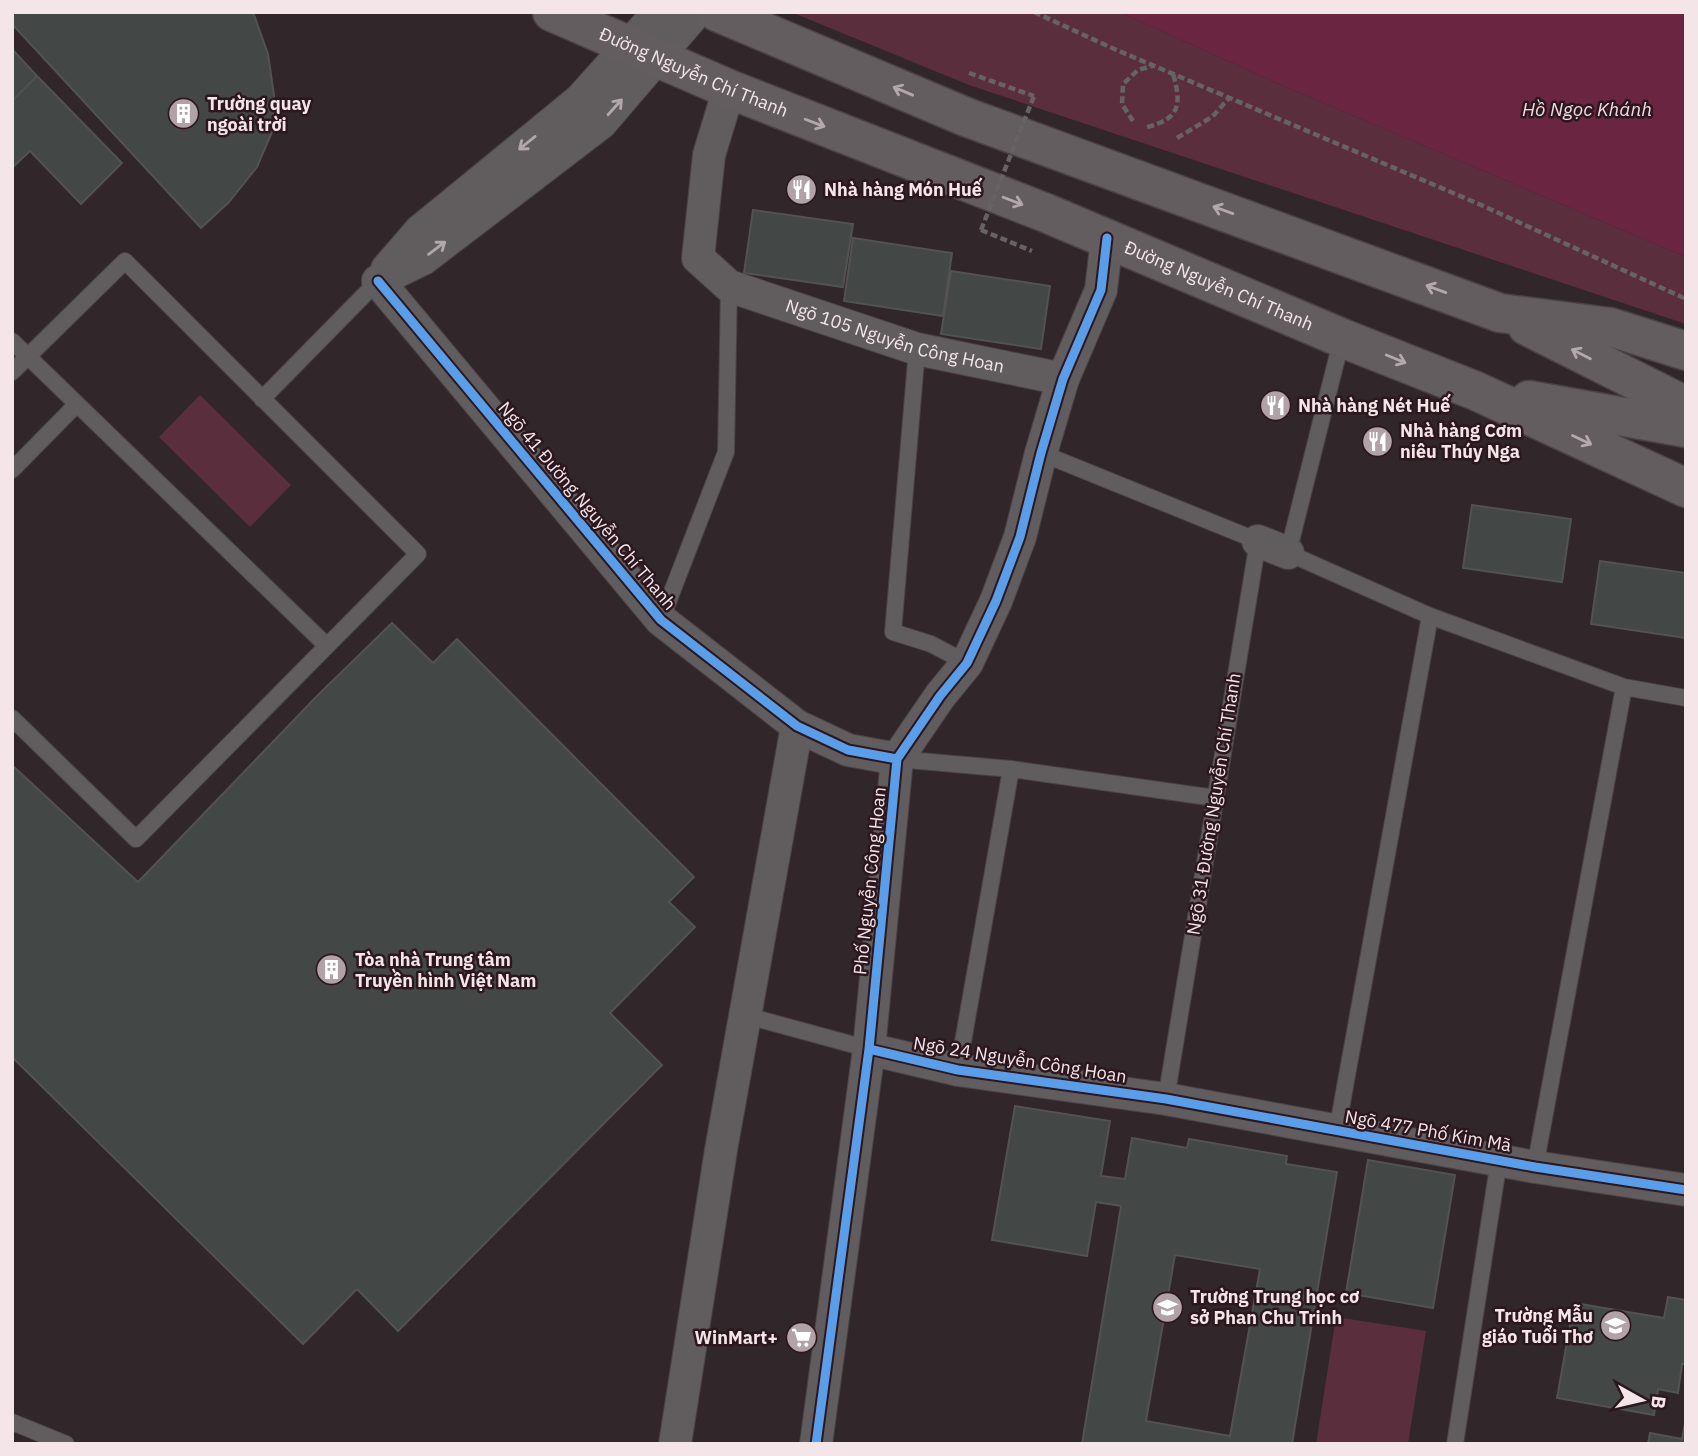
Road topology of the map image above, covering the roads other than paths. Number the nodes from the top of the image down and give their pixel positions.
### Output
1 (552, 12) edge
2 (659, 12) edge
3 (696, 12) edge
4 (717, 12) edge
5 (644, 52) junction
6 (729, 89) junction
7 (1107, 238) junction
8 (377, 281) junction
9 (730, 286) junction
10 (1500, 313) junction
11 (1342, 338) junction
12 (12, 341) edge
13 (917, 349) junction
14 (1686, 351) edge
15 (28, 356) junction
16 (12, 372) edge
17 (1063, 379) junction
18 (1475, 391) junction
19 (262, 399) junction
20 (77, 404) junction
21 (1686, 406) edge
22 (1686, 428) edge
23 (1041, 453) junction
24 (12, 470) edge
25 (1686, 488) edge
26 (1258, 541) junction
27 (1288, 553) junction
28 (1430, 616) junction
29 (661, 620) junction
30 (327, 646) junction
31 (967, 663) junction
32 (1625, 687) junction
33 (1686, 698) edge
34 (12, 718) edge
35 (797, 726) junction
36 (897, 759) junction
37 (1011, 769) junction
38 (1215, 798) junction
39 (744, 1015) junction
40 (869, 1049) junction
41 (958, 1070) junction
42 (1166, 1099) junction
43 (1337, 1131) junction
44 (1499, 1160) junction
45 (1535, 1167) junction
46 (1686, 1190) edge
47 (12, 1422) edge
48 (66, 1444) edge
49 (675, 1444) edge
50 (816, 1444) edge
51 (1454, 1444) edge

1 - 5 main road, Đường Nguyễn Chí Thanh
2 - 5 street
3 - 5 street
10 -> 4 main road
5 - 6 main road, Đường Nguyễn Chí Thanh
5 - 8 street
6 -> 7 main road, Đường Nguyễn Chí Thanh
6 - 9 street
7 - 11 main road, Đường Nguyễn Chí Thanh
7 - 17 street, Phố Nguyễn Công Hoan
8 - 19 lane
8 - 29 street, Ngõ 41 Đường Nguyễn Chí Thanh
9 - 13 street, Ngõ 105 Nguyễn Công Hoan
9 - 29 lane
10 - 14 main road
21 -> 10 main road
11 -> 18 main road, Đường Nguyễn Chí Thanh
11 - 27 lane
12 - 15 lane
13 - 17 street, Ngõ 105 Nguyễn Công Hoan
13 - 31 lane
15 - 16 lane
15 - 19 lane
15 - 20 lane
17 - 23 street, Phố Nguyễn Công Hoan
18 - 22 main road
18 -> 25 main road, Đường Nguyễn Chí Thanh
19 - 30 lane
20 - 24 lane
20 - 30 lane
23 - 26 lane
23 - 31 street, Phố Nguyễn Công Hoan
26 - 27 street
26 - 38 lane, Ngõ 31 Đường Nguyễn Chí Thanh
27 - 28 lane
28 - 32 lane
28 - 43 lane
29 - 35 street, Ngõ 41 Đường Nguyễn Chí Thanh
30 - 34 lane
31 - 36 street, Phố Nguyễn Công Hoan
32 - 33 lane
32 - 45 lane
35 - 36 street, Ngõ 41 Đường Nguyễn Chí Thanh
35 - 39 street
36 - 37 lane
36 - 40 street, Phố Nguyễn Công Hoan
37 - 38 lane
37 - 41 lane, Ngõ 24 Nguyễn Công Hoan
38 - 42 lane, Ngõ 31 Đường Nguyễn Chí Thanh
39 - 40 lane
39 - 49 street
40 - 41 street, Ngõ 24 Nguyễn Công Hoan
40 - 50 street, Phố Nguyễn Công Hoan
41 - 42 street, Ngõ 24 Nguyễn Công Hoan
42 - 43 street, Ngõ 477 Phố Kim Mã
43 - 44 street, Ngõ 477 Phố Kim Mã
44 - 45 street, Ngõ 477 Phố Kim Mã
44 - 51 lane
45 - 46 street, Ngõ 477 Phố Kim Mã
47 - 48 lane

